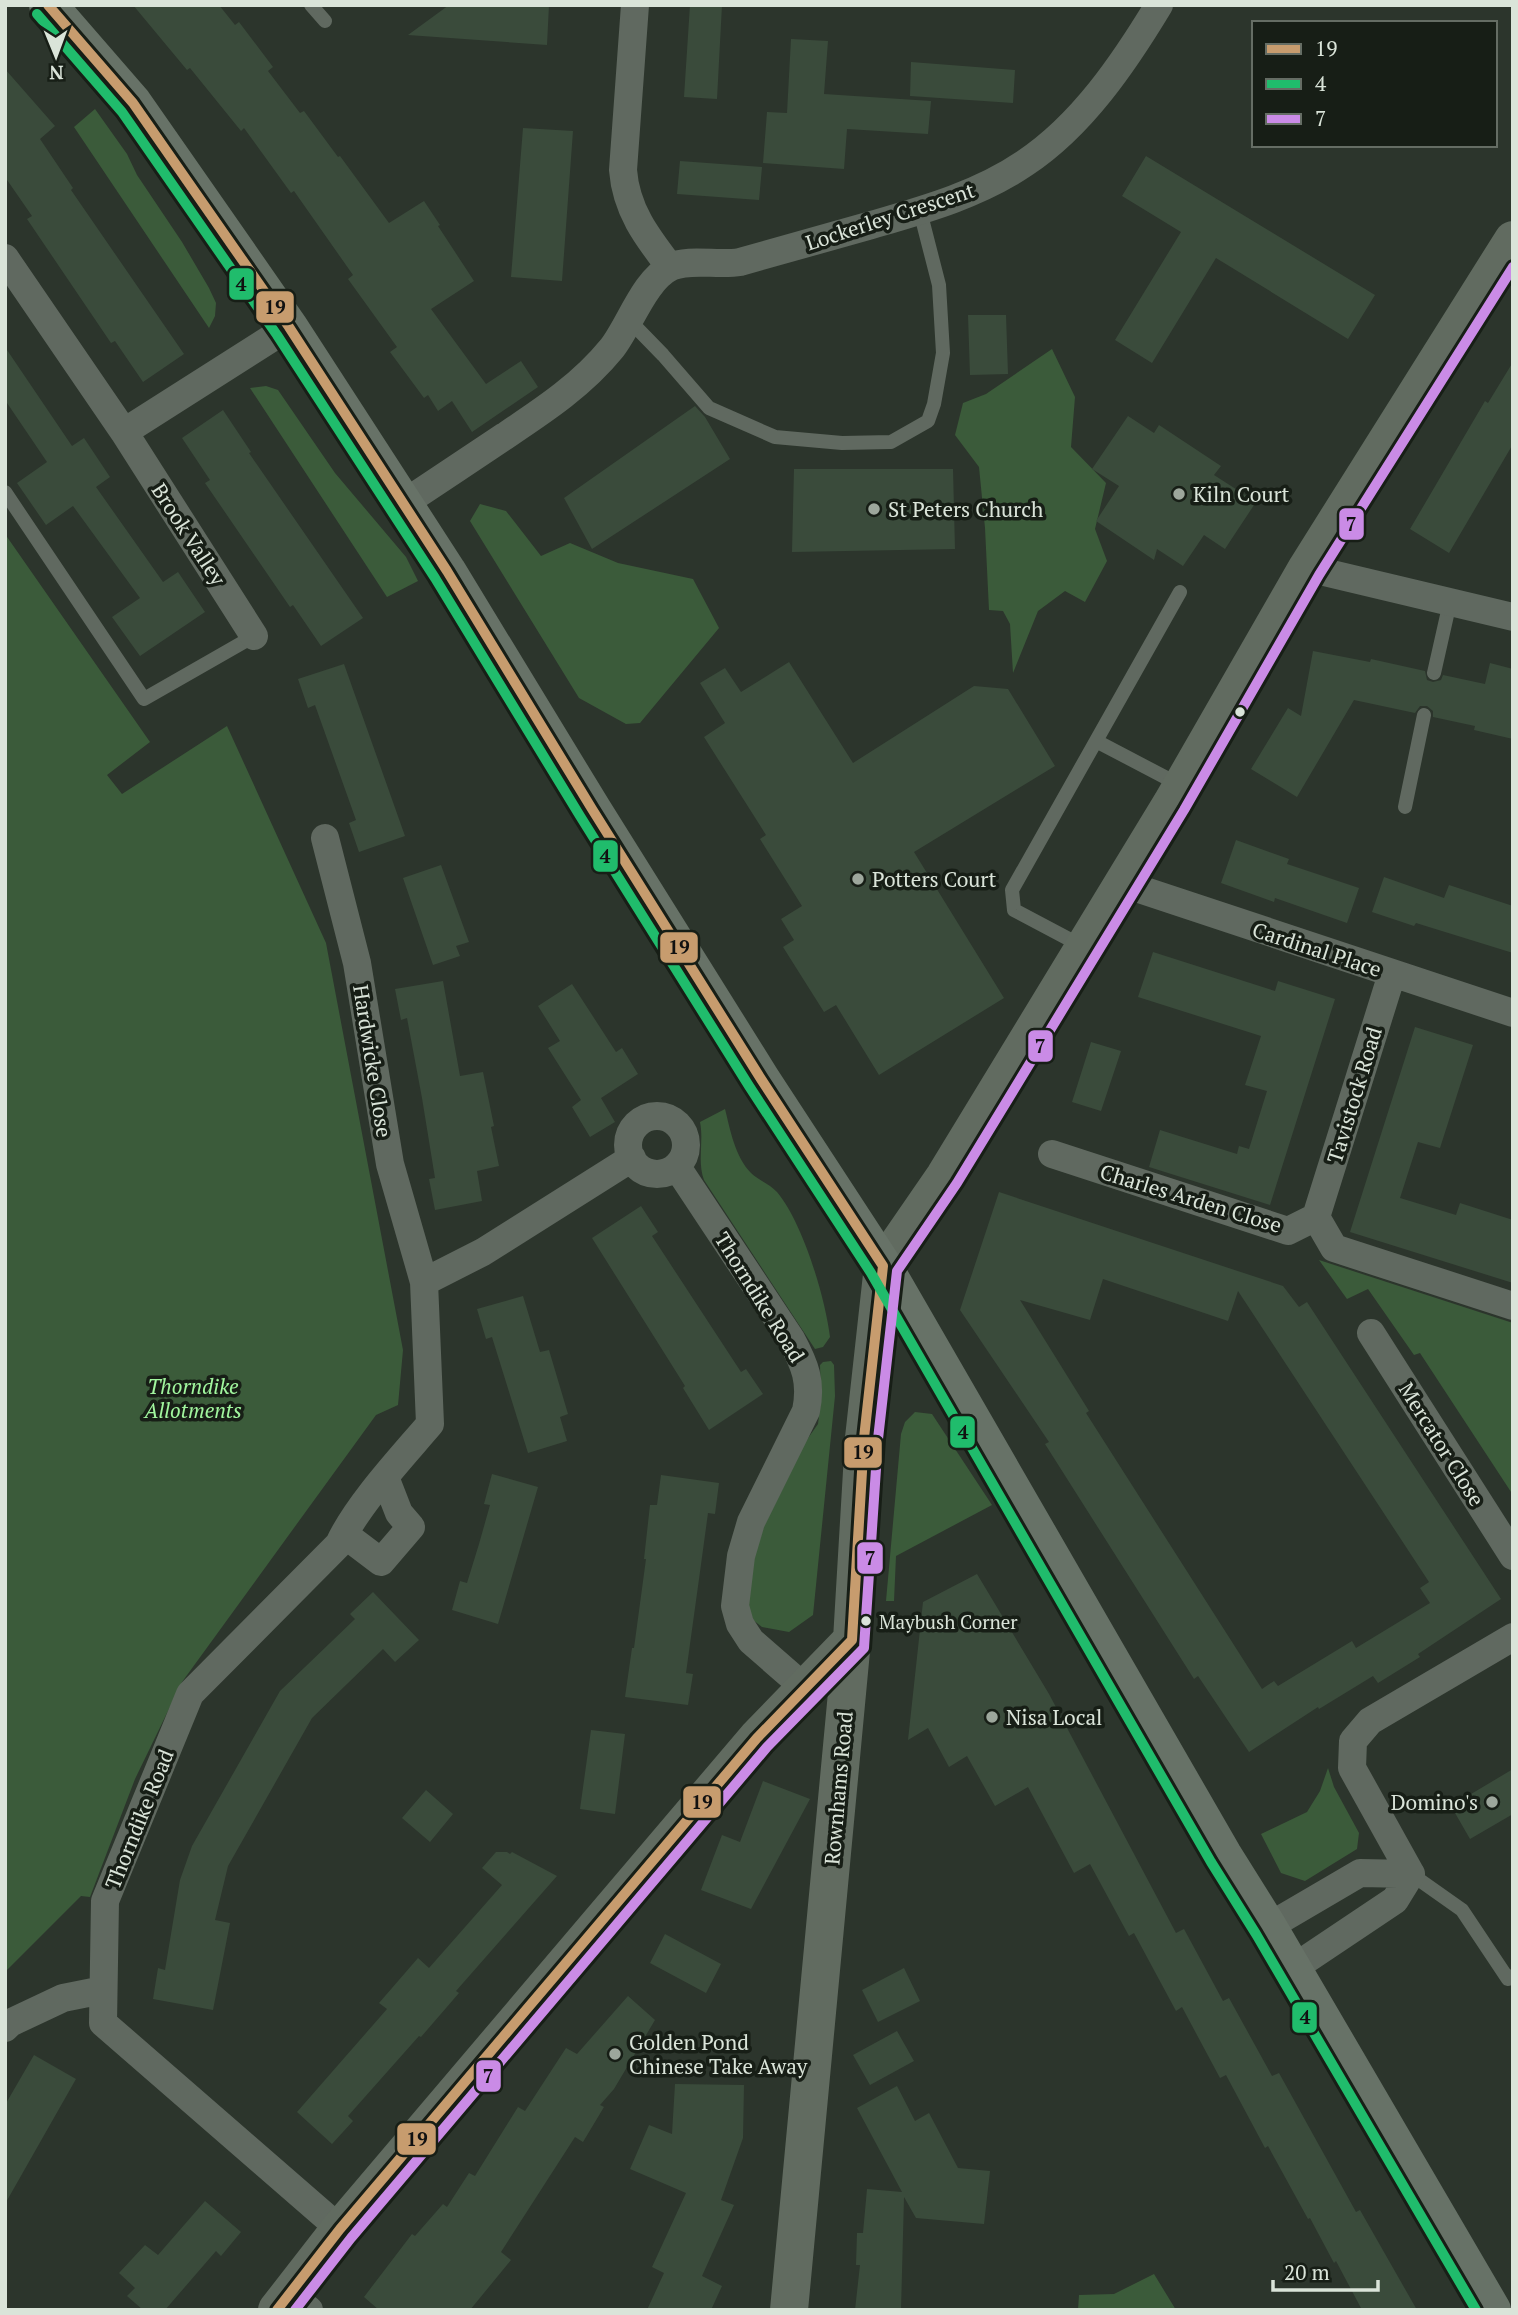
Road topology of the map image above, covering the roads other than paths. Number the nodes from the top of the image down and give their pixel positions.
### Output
1 (48, 5) edge
2 (312, 5) edge
3 (635, 5) edge
4 (1158, 5) edge
5 (326, 21) dead end
6 (920, 211) junction
7 (1513, 240) edge
8 (5, 258) edge
9 (670, 267) junction
10 (629, 320) junction
11 (289, 327) junction
12 (124, 432) junction
13 (5, 492) edge
14 (403, 504) junction
15 (1307, 568) junction
16 (1180, 592) dead end
17 (1450, 602) junction
18 (1513, 617) edge
19 (254, 636) joint
20 (1434, 673) dead end
21 (1424, 715) dead end
22 (1096, 741) junction
23 (1181, 785) junction
24 (1405, 807) dead end
25 (325, 838) dead end
26 (1121, 883) junction
27 (1083, 947) junction
28 (1392, 974) junction
29 (1513, 1013) edge
30 (1052, 1154) dead end
31 (632, 1158) junction
32 (677, 1167) junction
33 (1316, 1217) junction
34 (883, 1266) junction
35 (424, 1282) junction
36 (1513, 1306) edge
37 (1371, 1333) dead end
38 (385, 1477) junction
39 (344, 1534) junction
40 (1513, 1556) edge
41 (1513, 1637) edge
42 (852, 1640) junction
43 (805, 1688) junction
44 (1411, 1874) junction
45 (1268, 1927) junction
46 (1292, 1969) junction
47 (1513, 1976) edge
48 (103, 1990) junction
49 (5, 2028) edge
50 (340, 2229) junction
51 (292, 2305) edge
52 (789, 2310) edge
53 (1492, 2310) edge

1 - 11 main road
2 - 5 lane
3 - 9 street
4 - 6 street, Lockerley Crescent
6 - 9 street, Lockerley Crescent
6 - 10 lane
7 - 15 street
8 - 12 street, Brook Valley
9 - 10 street
10 - 14 street
11 - 12 street
11 - 14 main road
12 - 19 street, Brook Valley
13 - 19 lane
14 - 34 main road
15 - 17 street
15 - 23 street
16 - 22 lane
17 - 18 street
17 - 20 lane
21 - 24 lane
22 - 23 lane
22 - 27 lane
23 - 26 street
25 - 35 street, Hardwicke Close
26 - 27 street
26 - 28 street, Cardinal Place
27 - 34 street
28 - 29 street, Cardinal Place
28 - 33 street, Tavistock Road
30 - 33 street, Charles Arden Close
31 - 32 street
31 - 32 street
31 - 35 street
32 - 43 street, Thorndike Road
33 - 36 street
34 - 42 street, Rownhams Road
34 - 45 main road
35 - 38 street, Thorndike Road
37 - 40 street, Mercator Close
38 - 39 street, Thorndike Road
38 - 39 street
39 - 48 street, Thorndike Road
41 - 44 street
42 - 43 street
42 - 52 street, Rownhams Road
43 - 50 street
44 - 45 street
44 - 46 street
44 - 47 lane
45 - 46 main road
46 - 53 main road
48 - 49 street
48 - 50 street, Thorndike Road
50 - 51 street

